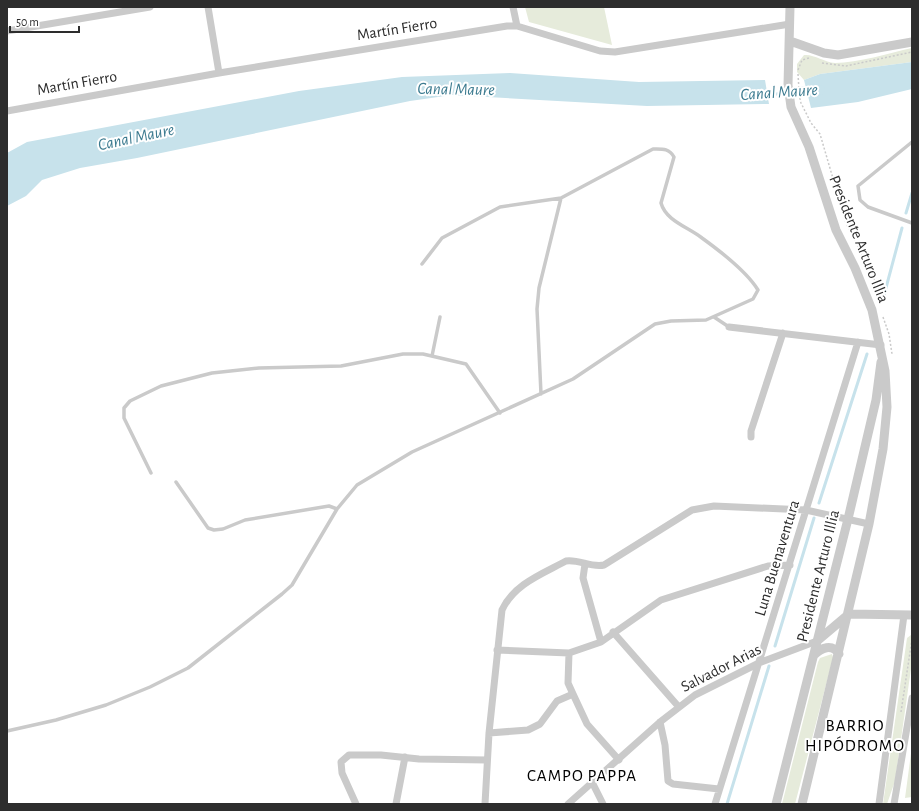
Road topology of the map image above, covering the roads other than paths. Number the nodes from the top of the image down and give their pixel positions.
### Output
1 (150, 7) edge
2 (208, 7) edge
3 (513, 7) edge
4 (790, 7) edge
5 (790, 24) junction
6 (517, 26) junction
7 (7, 31) edge
8 (790, 41) junction
9 (912, 42) edge
10 (219, 73) junction
11 (7, 111) edge
12 (912, 142) edge
13 (561, 198) junction
14 (912, 223) edge
15 (422, 264) dead end
16 (440, 317) dead end
17 (714, 317) junction
18 (729, 327) joint
19 (783, 333) junction
20 (858, 342) junction
21 (881, 349) junction
22 (432, 356) junction
23 (541, 394) junction
24 (500, 413) junction
25 (751, 437) dead end
26 (151, 473) dead end
27 (176, 482) dead end
28 (337, 509) junction
29 (806, 510) junction
30 (848, 519) junction
31 (869, 524) junction
32 (585, 564) junction
33 (790, 565) junction
34 (849, 614) junction
35 (908, 615) edge
36 (613, 632) junction
37 (817, 641) junction
38 (601, 642) junction
39 (497, 650) junction
40 (569, 653) junction
41 (839, 654) junction
42 (814, 655) junction
43 (759, 663) junction
44 (573, 694) junction
45 (912, 698) edge
46 (678, 706) junction
47 (660, 722) junction
48 (7, 731) edge
49 (489, 734) junction
50 (405, 757) junction
51 (487, 760) junction
52 (619, 760) junction
53 (592, 782) junction
54 (719, 789) junction
55 (356, 804) edge
56 (396, 804) edge
57 (486, 804) edge
58 (568, 804) edge
59 (603, 804) edge
60 (715, 804) edge
61 (776, 804) edge
62 (802, 804) edge
63 (879, 804) edge
64 (894, 804) edge

1 - 7 street
2 - 10 street
3 - 6 street
4 - 5 street, Presidente Arturo Illia
5 - 6 street, Martín Fierro
5 - 8 street, Presidente Arturo Illia
6 - 10 street, Martín Fierro
8 - 9 street
8 - 21 street, Presidente Arturo Illia
10 - 11 street, Martín Fierro
12 - 14 lane
13 - 15 lane
13 - 17 lane
13 - 23 lane
16 - 22 lane
17 - 18 lane
17 - 23 lane
18 - 19 street
19 - 20 street
19 - 25 street
20 - 21 street
20 - 29 street, Luna Buenaventura
21 - 30 street, Presidente Arturo Illia
21 - 31 street, Presidente Arturo Illia
22 - 24 lane
22 - 26 lane
23 - 24 lane
24 - 28 lane
27 - 28 lane
28 - 48 lane
29 - 30 street
29 - 32 street
29 - 33 street, Luna Buenaventura
30 - 31 street
30 - 37 street, Presidente Arturo Illia
31 - 34 street, Presidente Arturo Illia
32 - 38 street
32 - 39 street
33 - 36 street
33 - 43 street, Luna Buenaventura
34 - 35 street
34 - 37 street, Salvador Arias
34 - 41 street, Presidente Arturo Illia
35 - 63 street
36 - 38 street
36 - 46 street
37 - 42 street, Presidente Arturo Illia
37 - 43 street, Salvador Arias
38 - 40 street
39 - 40 street
39 - 49 street
40 - 44 street
41 - 42 street
41 - 62 street, Presidente Arturo Illia
42 - 61 street, Presidente Arturo Illia
43 - 46 street, Salvador Arias
43 - 54 street, Luna Buenaventura
44 - 49 street
44 - 52 street
45 - 64 street
46 - 47 street, Salvador Arias
47 - 52 street, Salvador Arias
47 - 54 street
49 - 51 street
50 - 51 street
50 - 55 street
50 - 56 street
51 - 57 street
52 - 53 street, Salvador Arias
53 - 58 street, Salvador Arias
53 - 59 street
54 - 60 street, Luna Buenaventura

